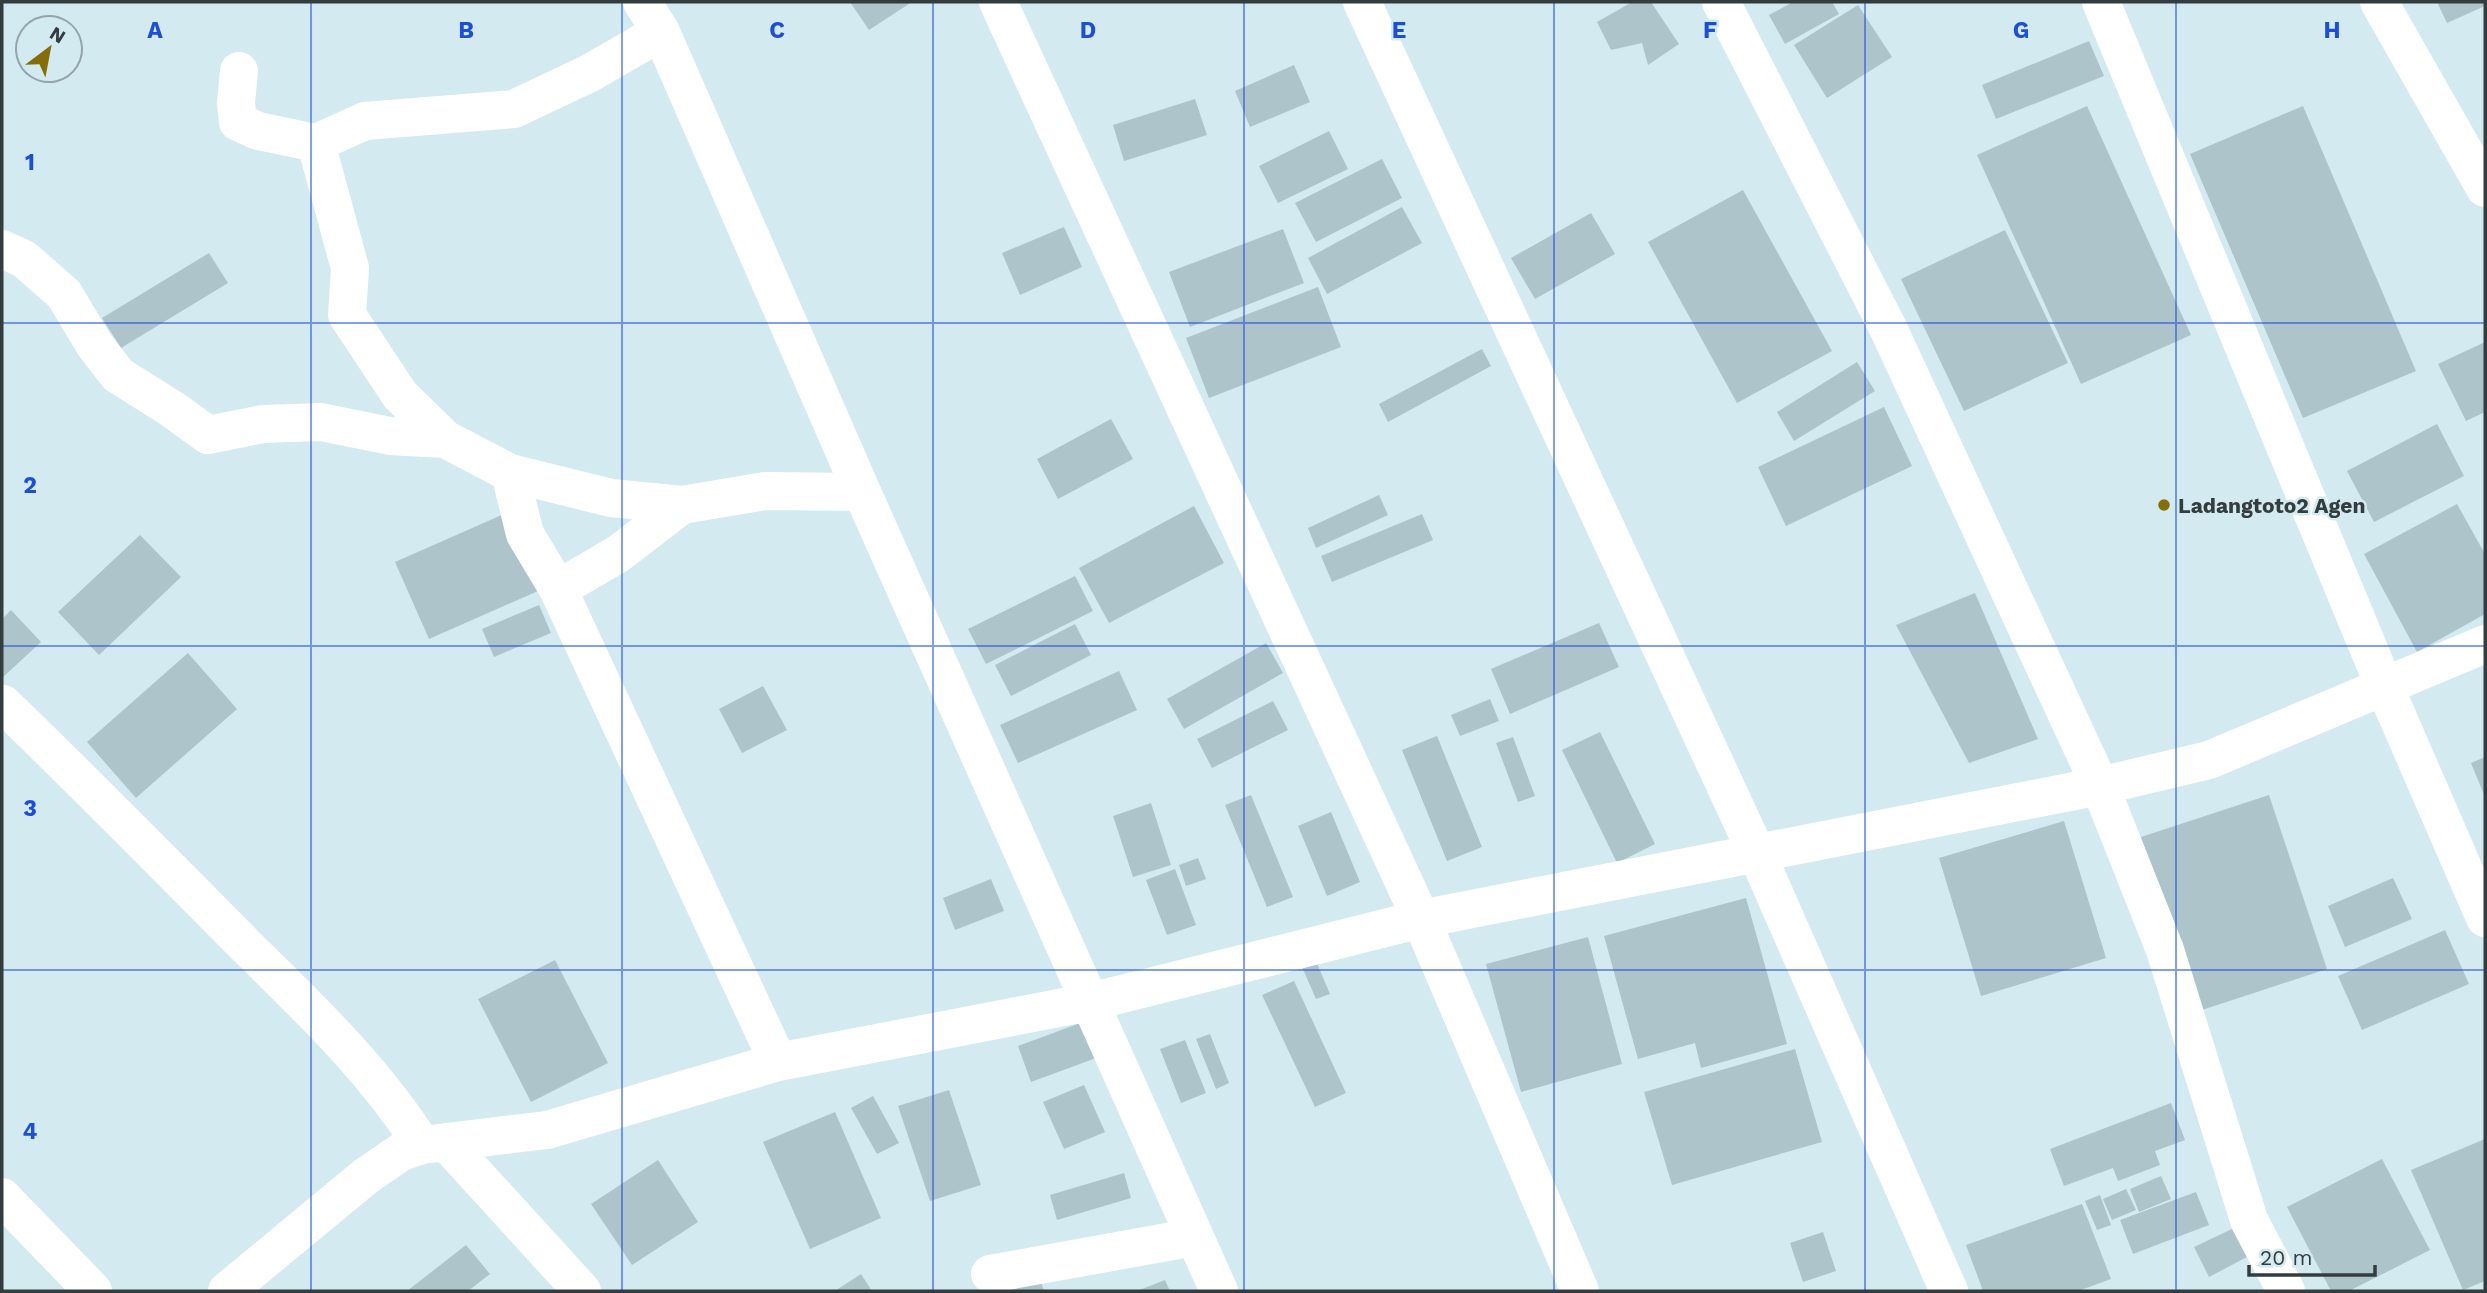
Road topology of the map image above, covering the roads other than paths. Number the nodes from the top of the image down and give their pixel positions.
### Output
1 (998, 2) edge
2 (1362, 2) edge
3 (1721, 2) edge
4 (2101, 2) edge
5 (2379, 2) edge
6 (651, 17) edge
7 (239, 71) dead end
8 (316, 143) junction
9 (2485, 188) edge
10 (2, 249) edge
11 (445, 439) junction
12 (510, 473) junction
13 (862, 492) junction
14 (682, 505) junction
15 (558, 589) junction
16 (2485, 644) edge
17 (2385, 688) junction
18 (3, 704) edge
19 (2100, 786) junction
20 (1757, 854) junction
21 (2485, 918) edge
22 (1420, 919) junction
23 (1090, 1002) junction
24 (778, 1062) junction
25 (434, 1144) junction
26 (2, 1197) edge
27 (1195, 1237) junction
28 (990, 1274) dead end
29 (93, 1291) edge
30 (227, 1291) edge
31 (582, 1291) edge
32 (1219, 1291) edge
33 (1580, 1291) edge
34 (1949, 1291) edge
35 (2286, 1291) edge

1 - 22 street
2 - 20 street
3 - 19 street
4 - 17 street
5 - 9 street
6 - 8 street
6 - 13 street
7 - 8 street
8 - 11 street
10 - 11 street
11 - 12 street
12 - 14 street
12 - 15 street
13 - 14 street
13 - 23 street
14 - 15 street
15 - 24 street
16 - 17 street
17 - 19 street
17 - 21 street
18 - 25 street
19 - 20 street
19 - 35 street
20 - 22 street
20 - 34 street
22 - 23 street
22 - 33 street
23 - 24 street
23 - 27 street
24 - 25 street
25 - 30 street
25 - 31 street
26 - 29 street
27 - 28 street
27 - 32 street

